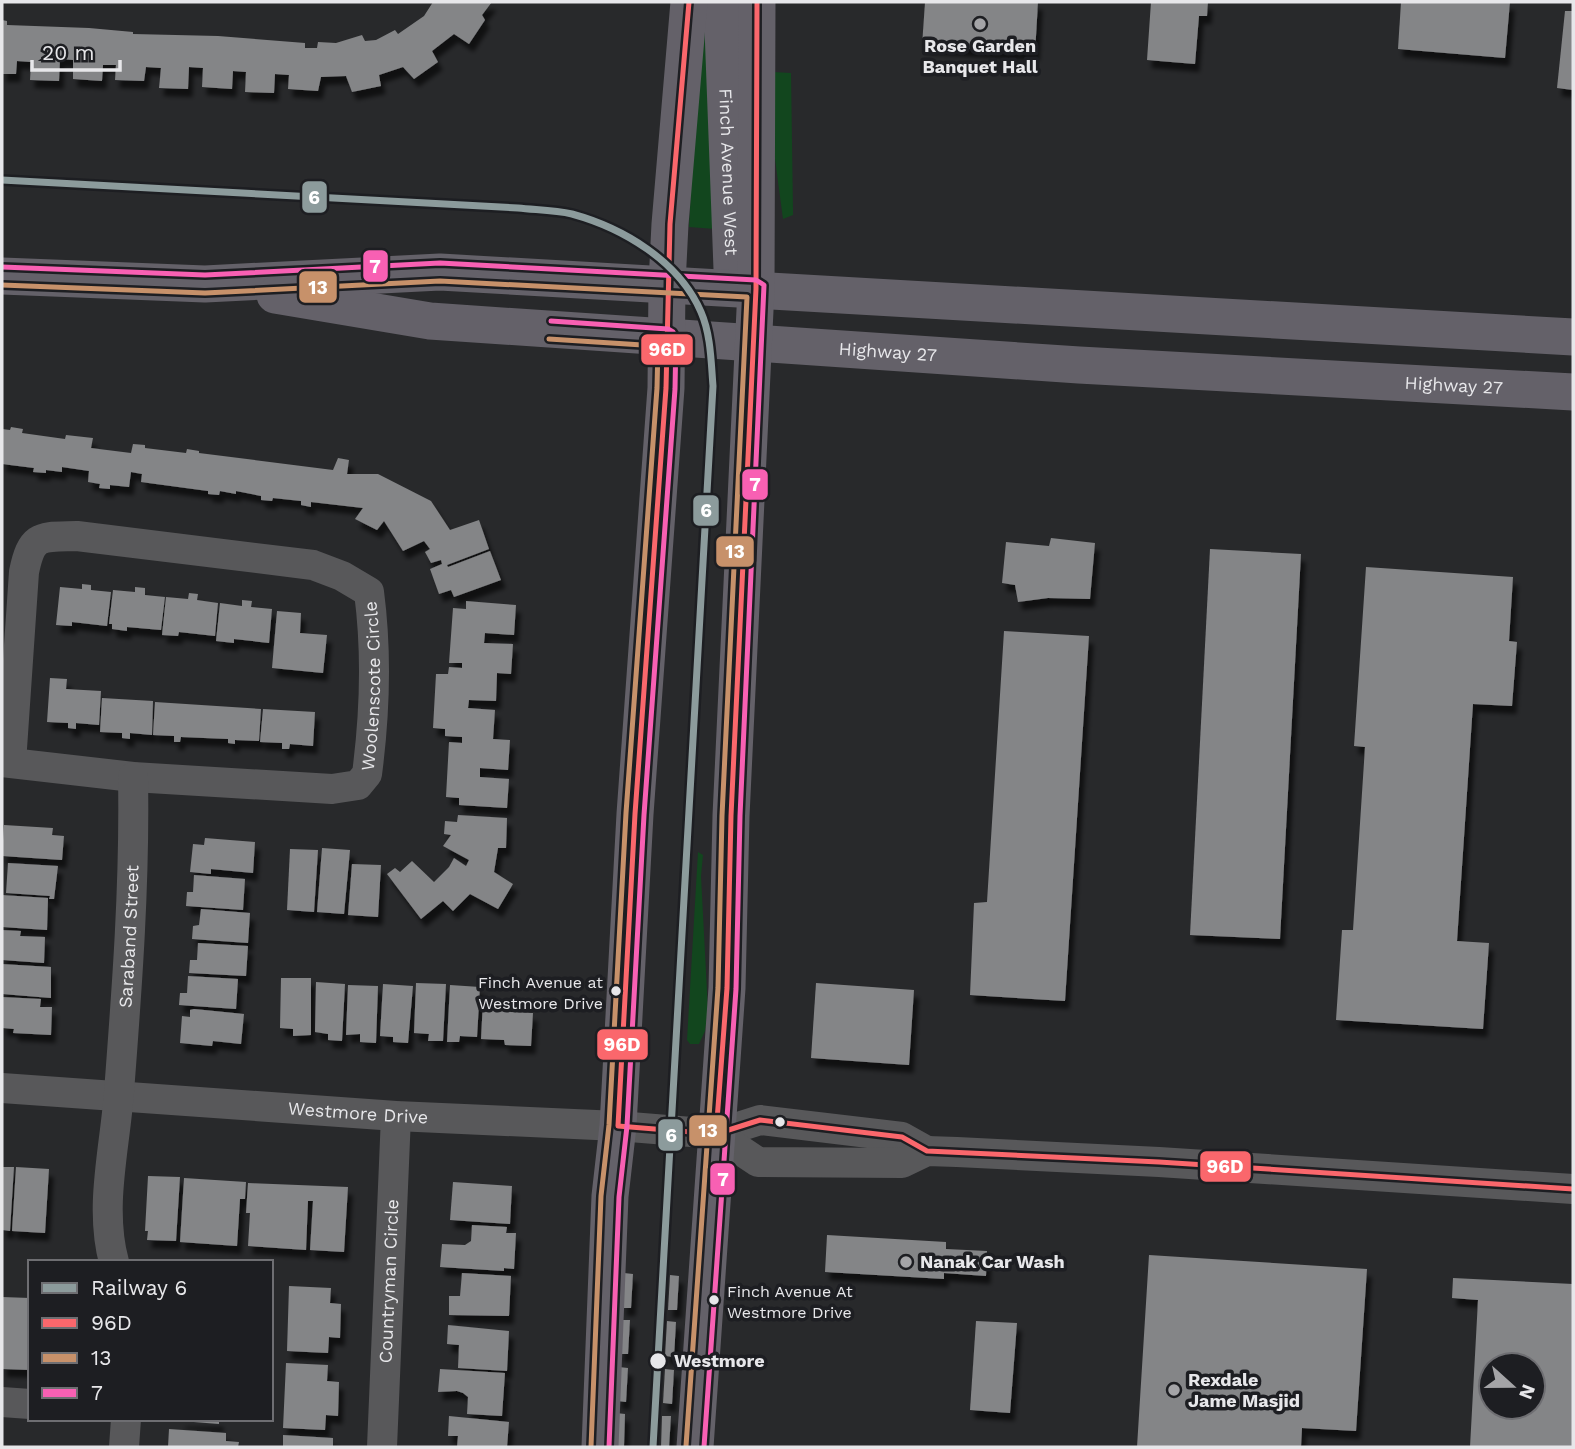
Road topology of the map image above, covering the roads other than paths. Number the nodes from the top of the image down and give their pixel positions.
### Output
1 (689, 2) edge
2 (722, 2) edge
3 (757, 2) edge
4 (2, 276) edge
5 (205, 284) junction
6 (667, 284) junction
7 (744, 289) junction
8 (1573, 337) edge
9 (667, 338) junction
10 (742, 344) junction
11 (1573, 392) edge
12 (6, 763) edge
13 (133, 777) junction
14 (2, 1088) edge
15 (119, 1095) junction
16 (396, 1116) junction
17 (618, 1126) junction
18 (716, 1134) junction
19 (928, 1151) junction
20 (1573, 1189) edge
21 (114, 1260) edge
22 (2, 1402) edge
23 (28, 1404) edge
24 (126, 1421) edge
25 (124, 1447) edge
26 (382, 1447) edge
27 (600, 1447) edge
28 (695, 1447) edge

1 - 6 main road
2 - 7 main road, Finch Avenue West
3 - 7 main road, Finch Avenue West
4 - 5 main road, Highway 27
5 - 6 main road, Highway 27
5 - 9 main road, Highway 27
6 - 7 main road, Highway 27
6 - 9 main road
7 - 8 main road, Highway 27
7 - 10 main road, Finch Avenue West
9 - 10 main road, Highway 27
9 - 17 main road
10 - 11 main road, Highway 27
10 - 18 main road, Finch Avenue West
12 - 13 street, Woolenscote Circle
12 - 13 street, Woolenscote Circle
13 - 15 street, Saraband Street
14 - 15 street, Westmore Drive
15 - 16 street, Westmore Drive
15 - 21 street
16 - 17 street, Westmore Drive
16 - 26 street, Countryman Circle
17 - 18 street, Westmore Drive
17 - 27 main road
18 - 19 street, Westmore Drive
18 - 19 street, Westmore Drive
18 - 28 main road, Finch Avenue West
19 - 20 street, Westmore Drive
22 - 23 street
24 - 25 street

